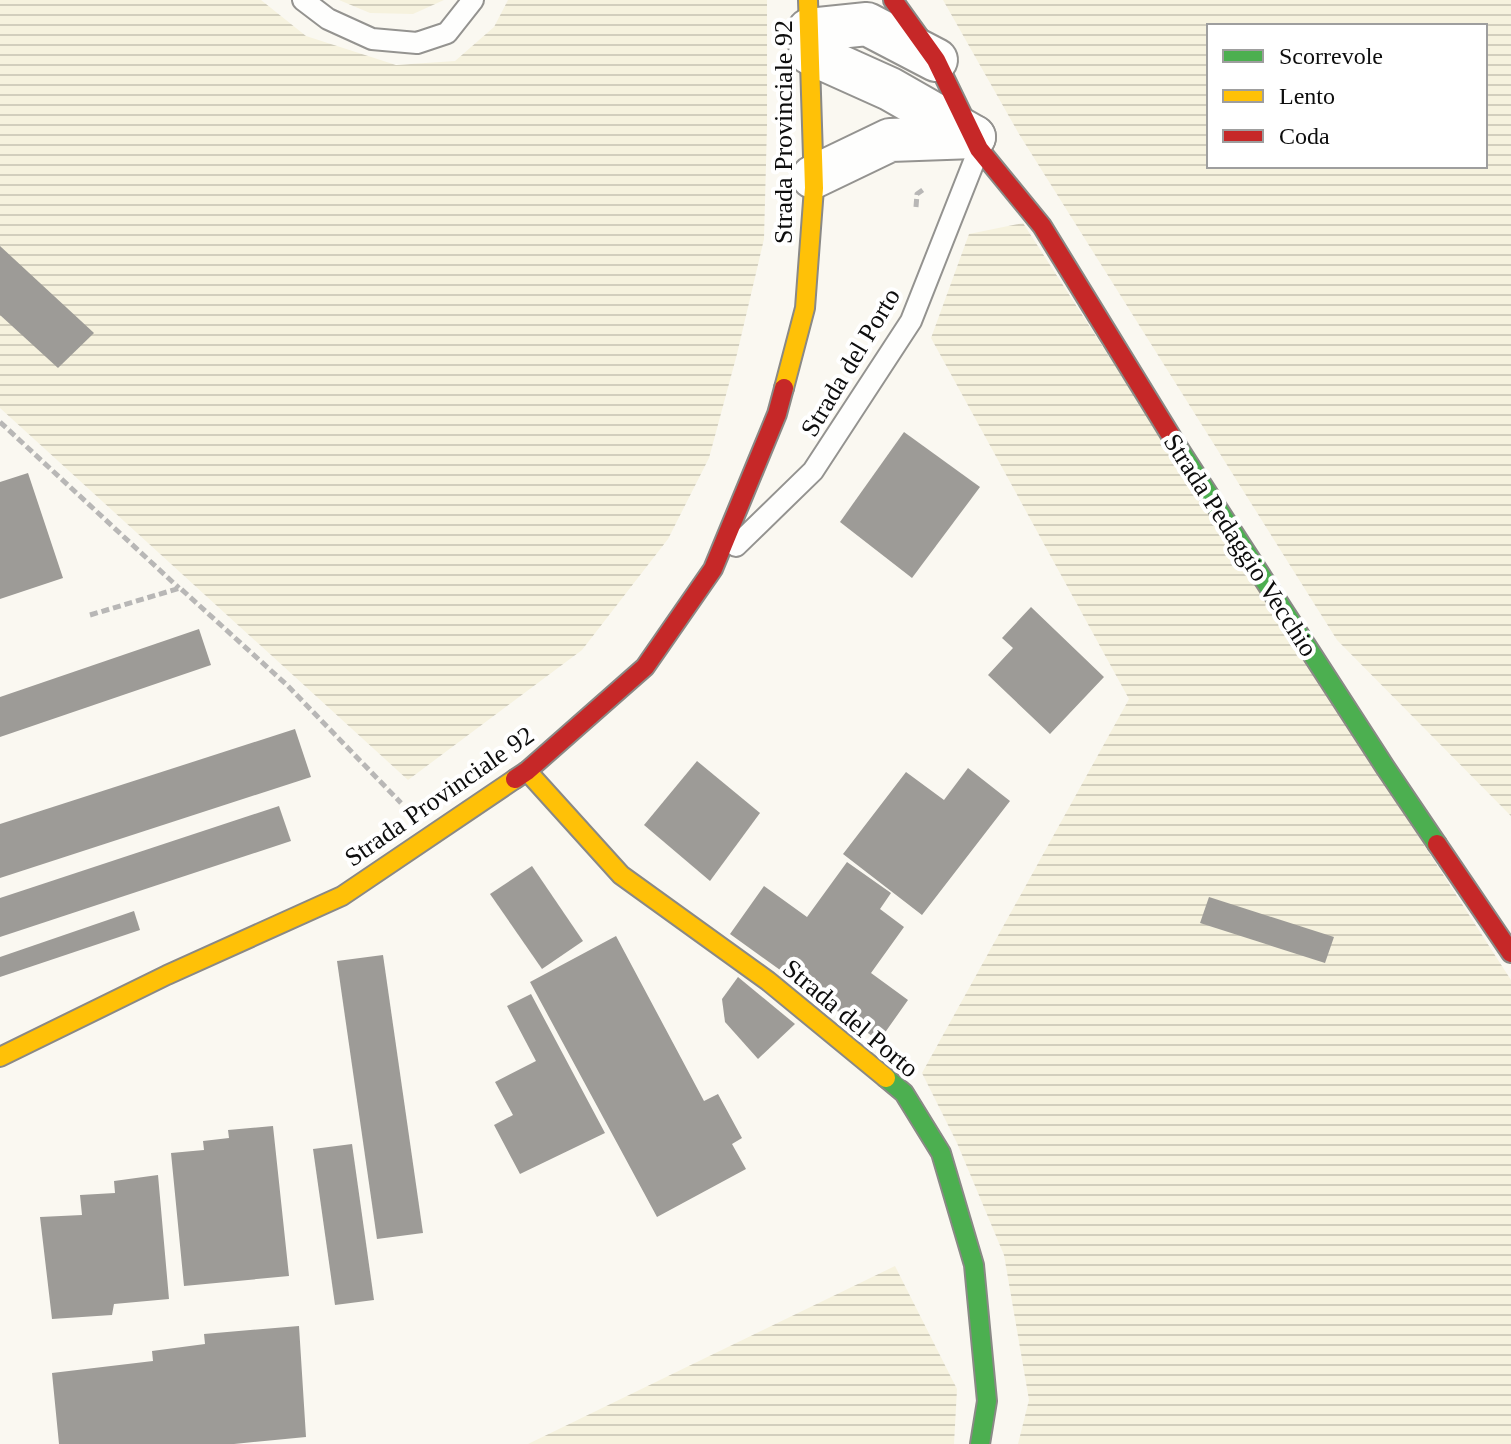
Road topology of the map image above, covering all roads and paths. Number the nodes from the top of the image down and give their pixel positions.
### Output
1 (303, 0) edge
2 (473, 0) edge
3 (893, 0) edge
4 (809, 28) edge
5 (936, 60) junction
6 (976, 143) junction
7 (813, 177) junction
8 (0, 422) edge
9 (713, 569) junction
10 (180, 588) junction
11 (90, 615) dead end
12 (527, 771) junction
13 (432, 835) junction
14 (1511, 953) edge
15 (0, 1057) edge
16 (980, 1444) edge

1 - 2 lane
3 - 5 street, Strada Pedaggio Vecchio
4 - 5 street
4 - 6 street, Strada Pedaggio Vecchio
4 - 7 street, Strada Provinciale 92
5 - 6 street, Strada Pedaggio Vecchio
6 - 7 street
6 - 9 lane, Strada del Porto
6 - 14 street, Strada Pedaggio Vecchio
7 - 9 street, Strada Provinciale 92
8 - 10 path
9 - 12 street, Strada Provinciale 92
10 - 11 path
10 - 13 path
12 - 13 street, Strada Provinciale 92
12 - 16 street, Strada del Porto
13 - 15 street, Strada Provinciale 92

